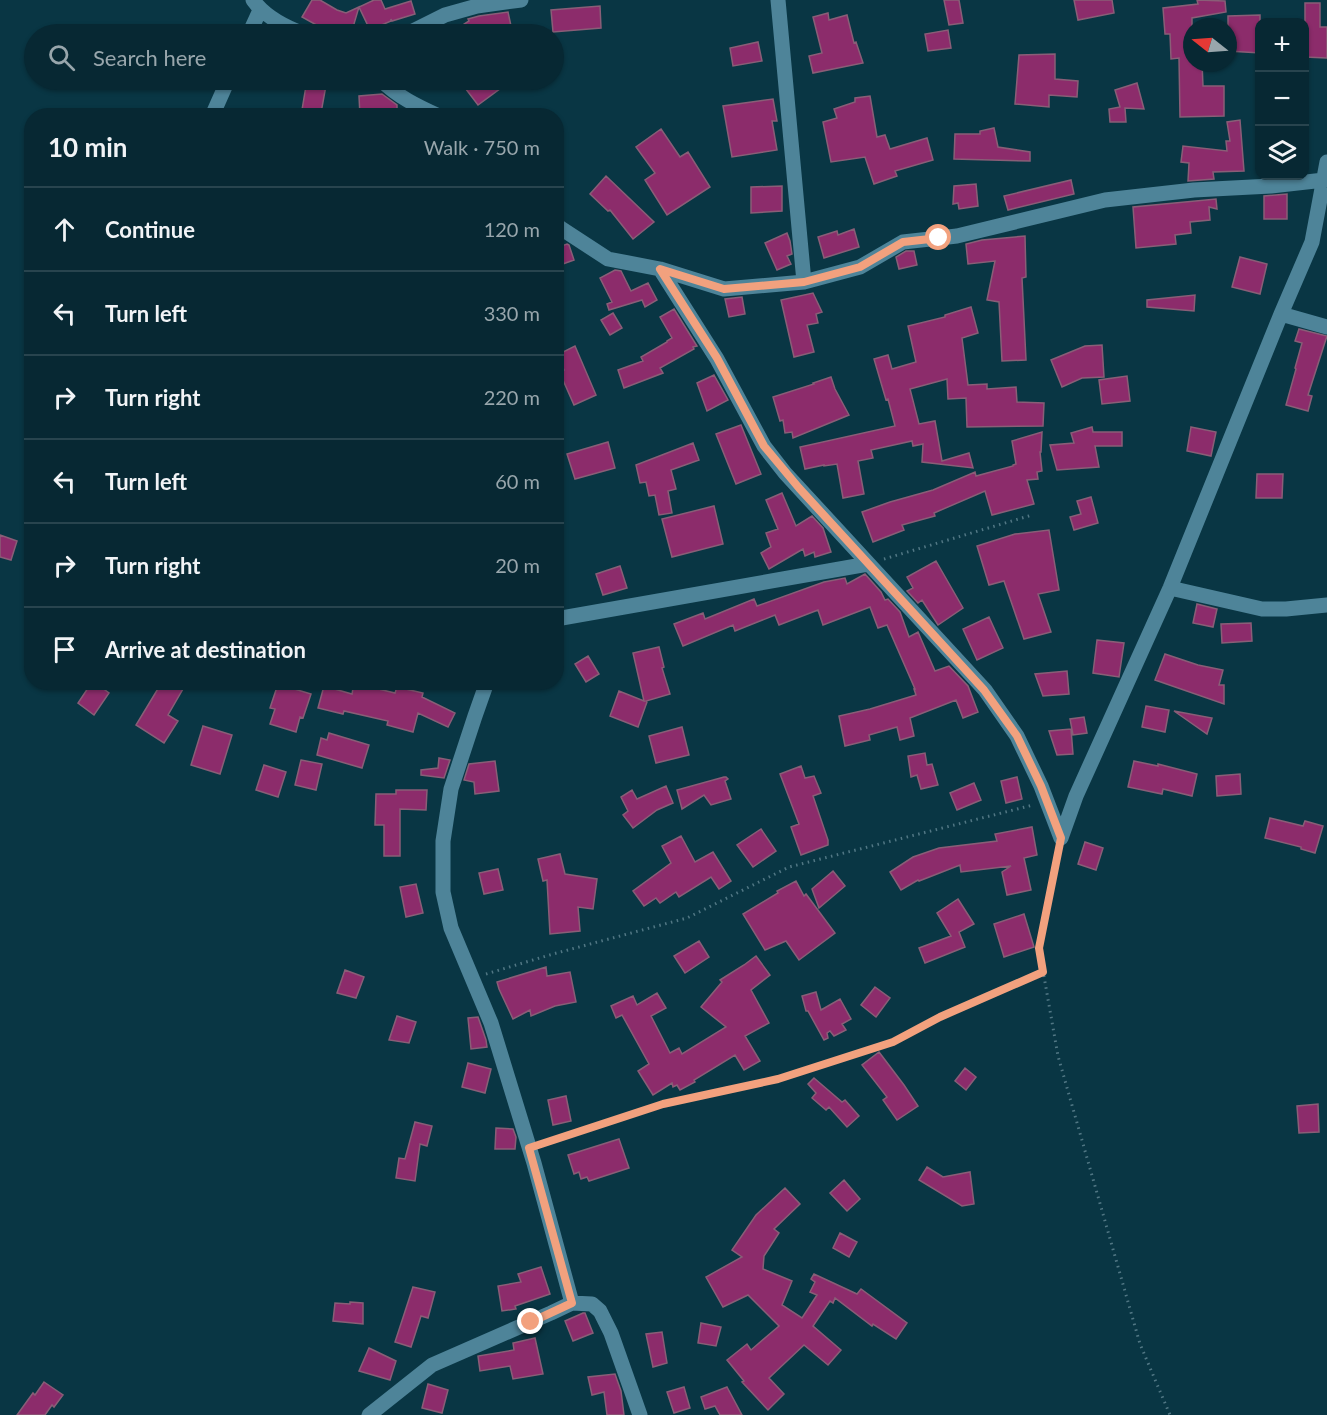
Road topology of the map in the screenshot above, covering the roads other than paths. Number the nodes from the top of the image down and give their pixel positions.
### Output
1 (521, 0) edge
2 (778, 0) edge
3 (256, 5) edge
4 (251, 24) edge
5 (283, 24) edge
6 (427, 24) edge
7 (224, 90) edge
8 (391, 90) edge
9 (216, 108) edge
10 (421, 108) edge
11 (1327, 162) edge
12 (1323, 180) junction
13 (564, 231) edge
14 (660, 269) junction
15 (804, 282) junction
16 (1281, 314) junction
17 (1327, 327) edge
18 (868, 564) junction
19 (1170, 588) junction
20 (1327, 605) edge
21 (564, 618) edge
22 (484, 690) edge
23 (572, 1303) junction
24 (369, 1415) edge
25 (640, 1415) edge

1 - 6 street
2 - 15 street
3 - 4 street
3 - 5 street
7 - 9 street
8 - 10 street
11 - 12 street
12 - 15 street
12 - 16 street
13 - 14 street
14 - 15 street
14 - 18 street
16 - 17 street
16 - 19 street
18 - 19 street
18 - 21 street
19 - 20 street
22 - 23 street
23 - 24 street
23 - 25 street

